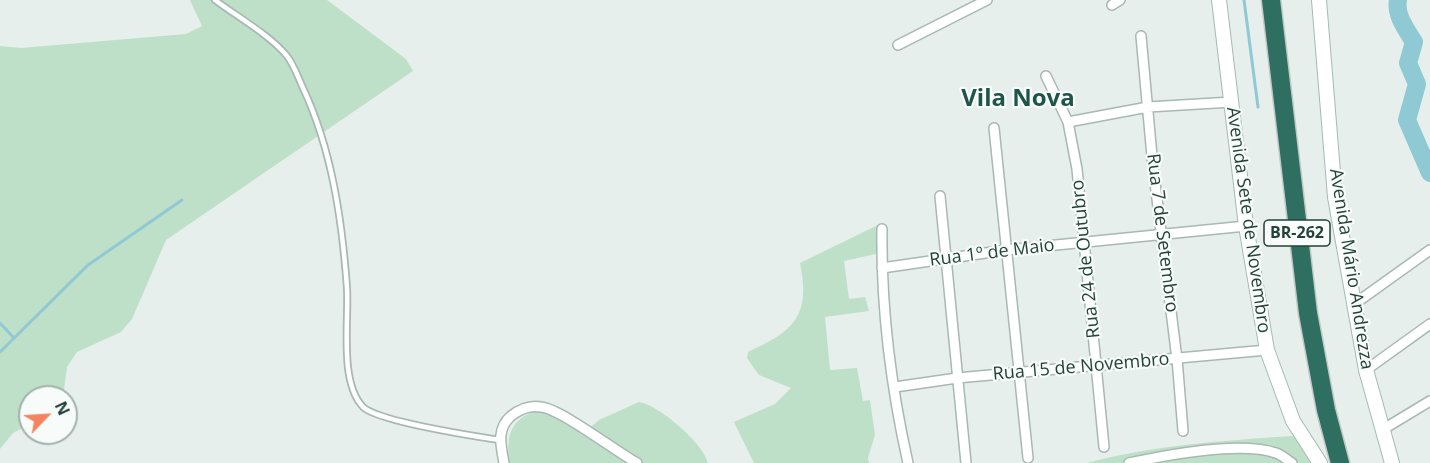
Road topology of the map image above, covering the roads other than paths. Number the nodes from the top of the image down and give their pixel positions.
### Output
1 (215, 0) edge
2 (987, 0) edge
3 (1219, 0) edge
4 (1271, 0) edge
5 (1319, 0) edge
6 (1141, 36) dead end
7 (898, 45) dead end
8 (1046, 76) dead end
9 (1232, 102) junction
10 (1148, 107) junction
11 (1068, 122) junction
12 (994, 128) dead end
13 (940, 196) dead end
14 (1246, 226) junction
15 (882, 229) dead end
16 (1163, 234) junction
17 (1083, 242) junction
18 (1006, 250) junction
19 (1430, 250) edge
20 (945, 258) junction
21 (882, 268) junction
22 (1353, 305) junction
23 (1430, 324) edge
24 (1267, 350) junction
25 (1177, 359) junction
26 (1097, 367) junction
27 (1366, 370) junction
28 (1020, 374) junction
29 (957, 378) junction
30 (895, 387) junction
31 (1430, 401) edge
32 (1382, 430) junction
33 (1183, 431) dead end
34 (500, 440) junction
35 (1104, 447) dead end
36 (1028, 458) dead end
37 (504, 463) edge
38 (637, 463) edge
39 (908, 463) edge
40 (966, 463) edge
41 (1129, 463) edge
42 (1292, 463) edge
43 (1320, 463) edge
44 (1340, 463) edge
45 (1392, 463) edge

1 - 34 lane
2 - 7 street
3 - 9 street, Avenida Sete de Novembro
4 - 44 highway, BR-262
5 - 22 street, Avenida Mário Andrezza
6 - 10 street, Rua 7 de Setembro
8 - 11 street, Rua 24 de Outubro
9 - 10 street
9 - 14 street, Avenida Sete de Novembro
10 - 11 street
10 - 16 street, Rua 7 de Setembro
11 - 17 street, Rua 24 de Outubro
12 - 18 street
13 - 20 street
14 - 16 street, Rua 1º de Maio
14 - 24 street, Avenida Sete de Novembro
15 - 21 street
16 - 17 street, Rua 1º de Maio
16 - 25 street, Rua 7 de Setembro
17 - 18 street, Rua 1º de Maio
17 - 26 street, Rua 24 de Outubro
18 - 20 street, Rua 1º de Maio
18 - 28 street
19 - 22 street
20 - 21 street, Rua 1º de Maio
20 - 29 street
21 - 30 street
22 - 27 street, Avenida Mário Andrezza
23 - 27 street
24 - 25 street, Rua 15 de Novembro
24 - 43 street, Avenida Sete de Novembro
25 - 26 street, Rua 15 de Novembro
25 - 33 street, Rua 7 de Setembro
26 - 28 street, Rua 15 de Novembro
26 - 35 street, Rua 24 de Outubro
27 - 32 street, Avenida Mário Andrezza
28 - 29 street, Rua 15 de Novembro
28 - 36 street
29 - 30 street, Rua 15 de Novembro
29 - 40 street
30 - 39 street
31 - 32 street
32 - 45 street, Avenida Mário Andrezza
34 - 37 street
34 - 38 street
41 - 42 street

